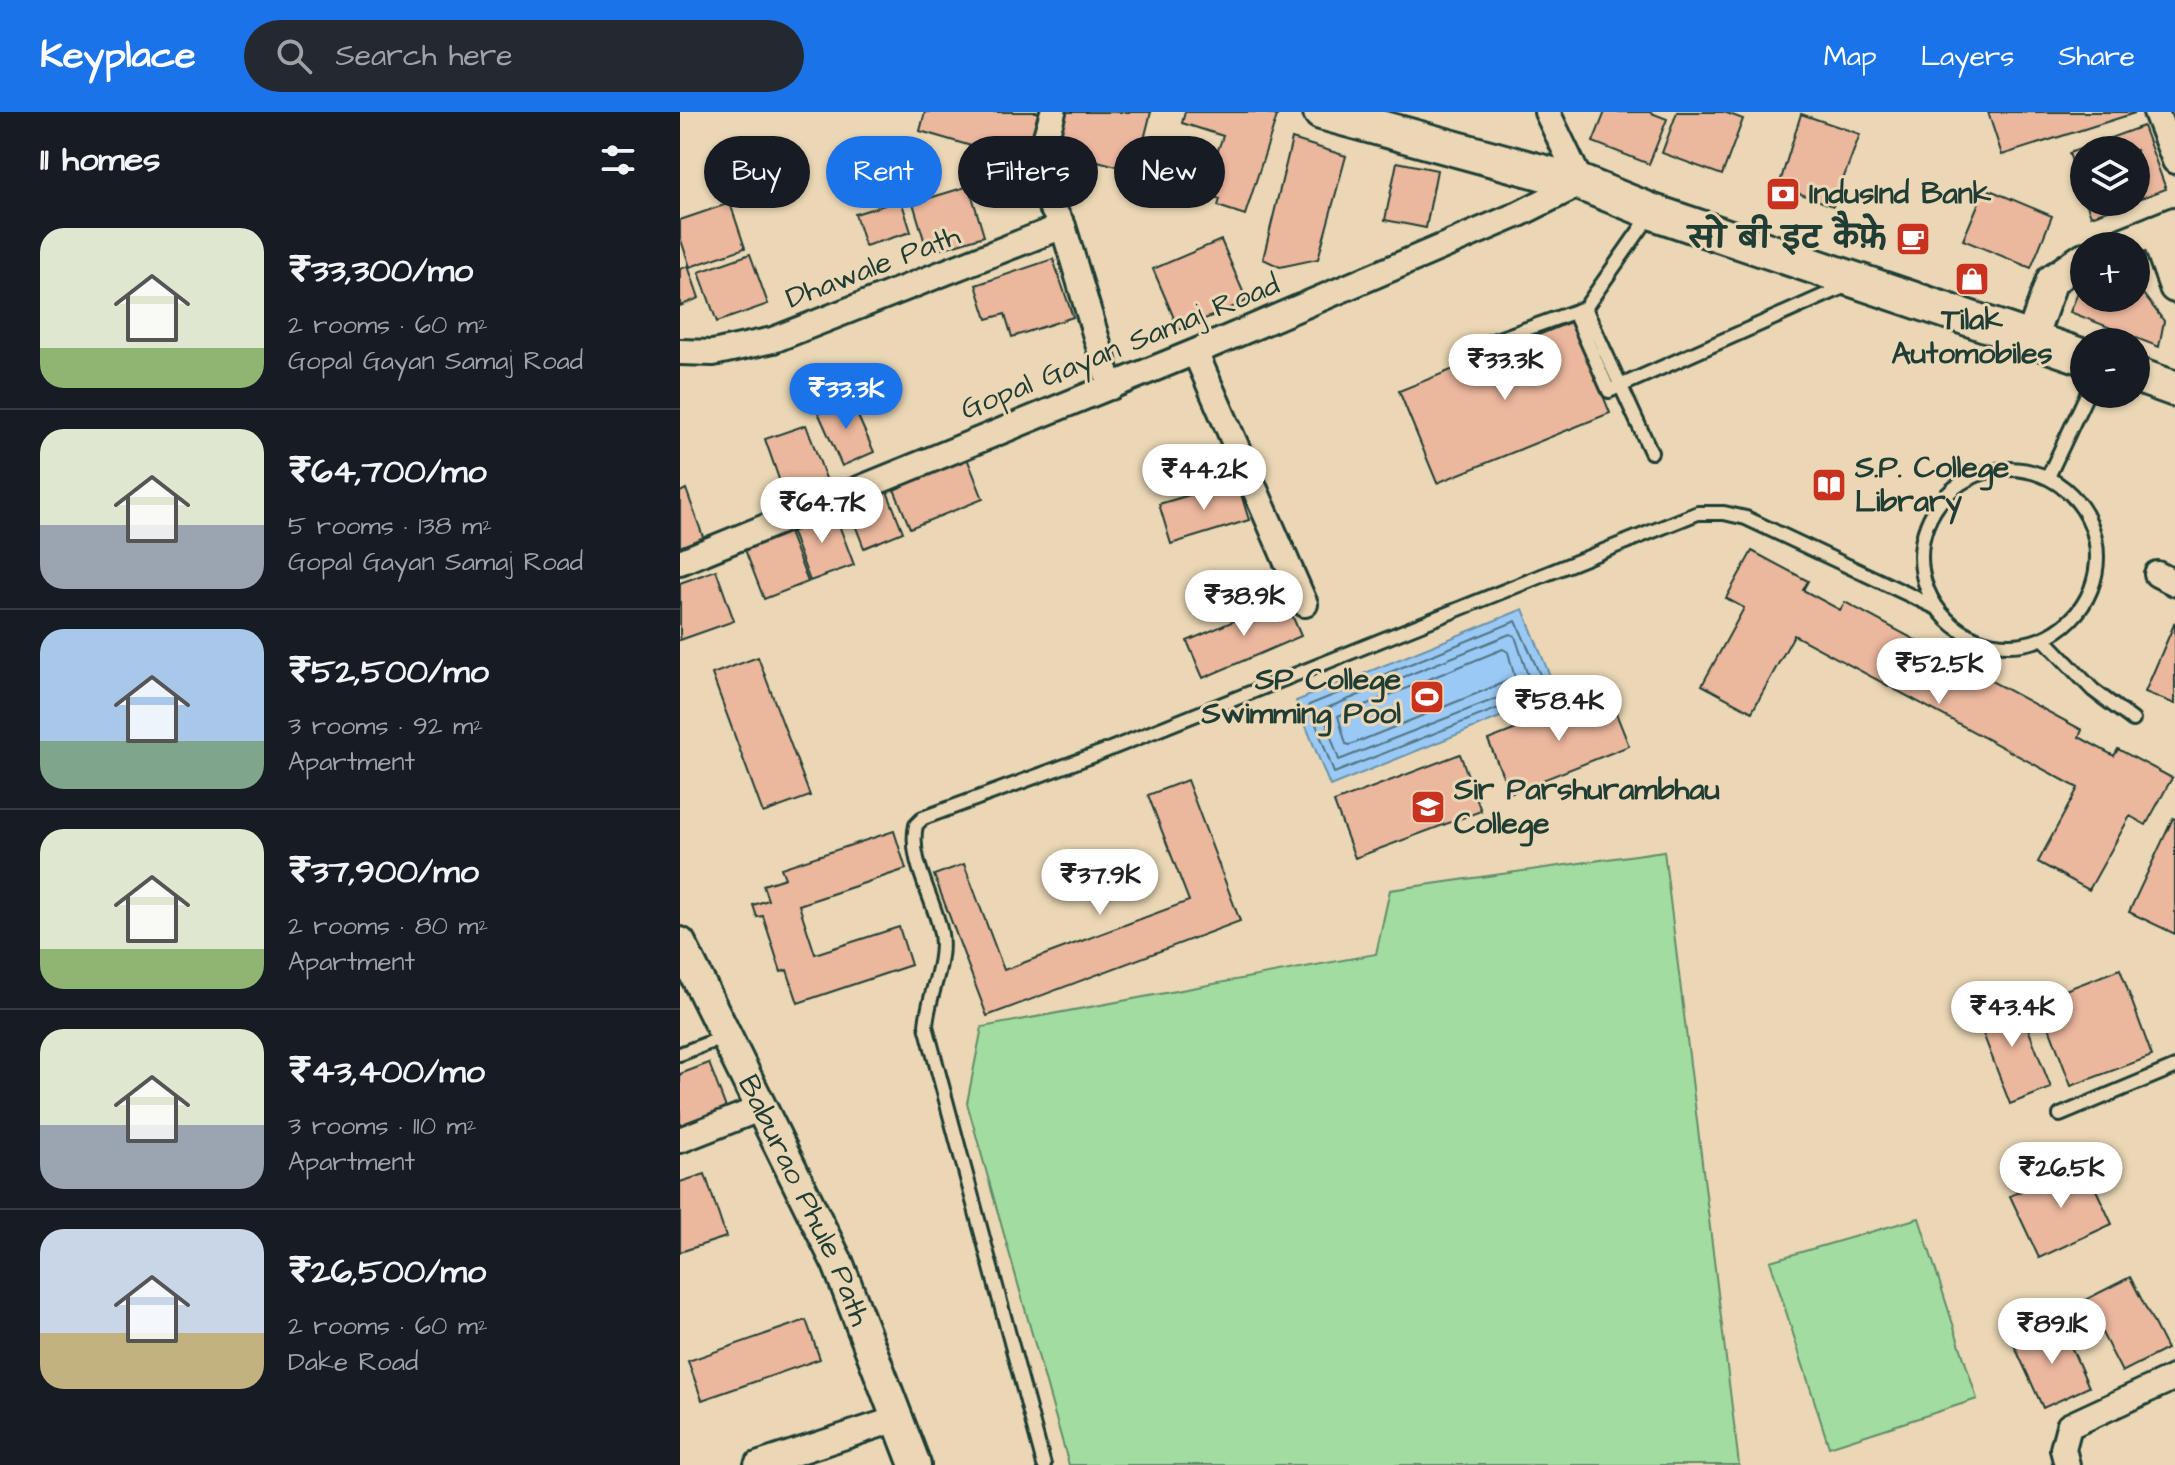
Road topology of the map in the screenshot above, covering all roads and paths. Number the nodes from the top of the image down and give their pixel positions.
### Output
1 (1053, 112) edge
2 (1321, 112) edge
3 (1547, 112) edge
4 (2156, 112) edge
5 (2175, 161) edge
6 (1581, 183) junction
7 (1653, 212) junction
8 (1063, 226) junction
9 (2165, 227) edge
10 (2070, 268) edge
11 (1858, 281) junction
12 (2175, 287) edge
13 (1580, 310) junction
14 (2031, 339) junction
15 (1468, 350) dead end
16 (680, 352) edge
17 (1195, 352) junction
18 (2070, 352) edge
19 (2150, 380) edge
20 (1619, 386) junction
21 (1111, 387) junction
22 (2175, 389) edge
23 (2080, 408) edge
24 (1651, 452) dead end
25 (2048, 477) junction
26 (680, 562) edge
27 (1305, 604) dead end
28 (1935, 607) junction
29 (2043, 638) junction
30 (2133, 720) dead end
31 (680, 943) edge
32 (724, 1037) junction
33 (680, 1054) edge
34 (2175, 1067) edge
35 (759, 1109) junction
36 (2060, 1115) dead end
37 (680, 1140) edge
38 (2175, 1377) edge
39 (900, 1418) junction
40 (757, 1465) edge
41 (915, 1465) edge
42 (1044, 1465) edge
43 (2067, 1465) edge

1 - 8 street
2 - 6 main road
3 - 6 street
4 - 5 street
6 - 7 main road
6 - 17 street, Gopal Gayan Samaj Road
7 - 11 main road
7 - 13 lane
8 - 16 street, Dhawale Path
8 - 21 street
9 - 12 street
10 - 14 street
11 - 14 main road
11 - 20 lane
13 - 15 lane
13 - 20 lane
14 - 18 main road
17 - 21 street, Gopal Gayan Samaj Road
17 - 27 street
19 - 22 main road
20 - 24 lane
21 - 26 street, Gopal Gayan Samaj Road
23 - 25 lane
25 - 28 lane
25 - 29 lane
28 - 29 lane
28 - 42 lane
29 - 30 lane
31 - 32 street, Baburao Phule Path
32 - 33 lane
32 - 35 street, Baburao Phule Path
34 - 36 lane
35 - 37 street
35 - 39 street, Baburao Phule Path
38 - 43 street
39 - 40 street
39 - 41 street, Baburao Phule Path

